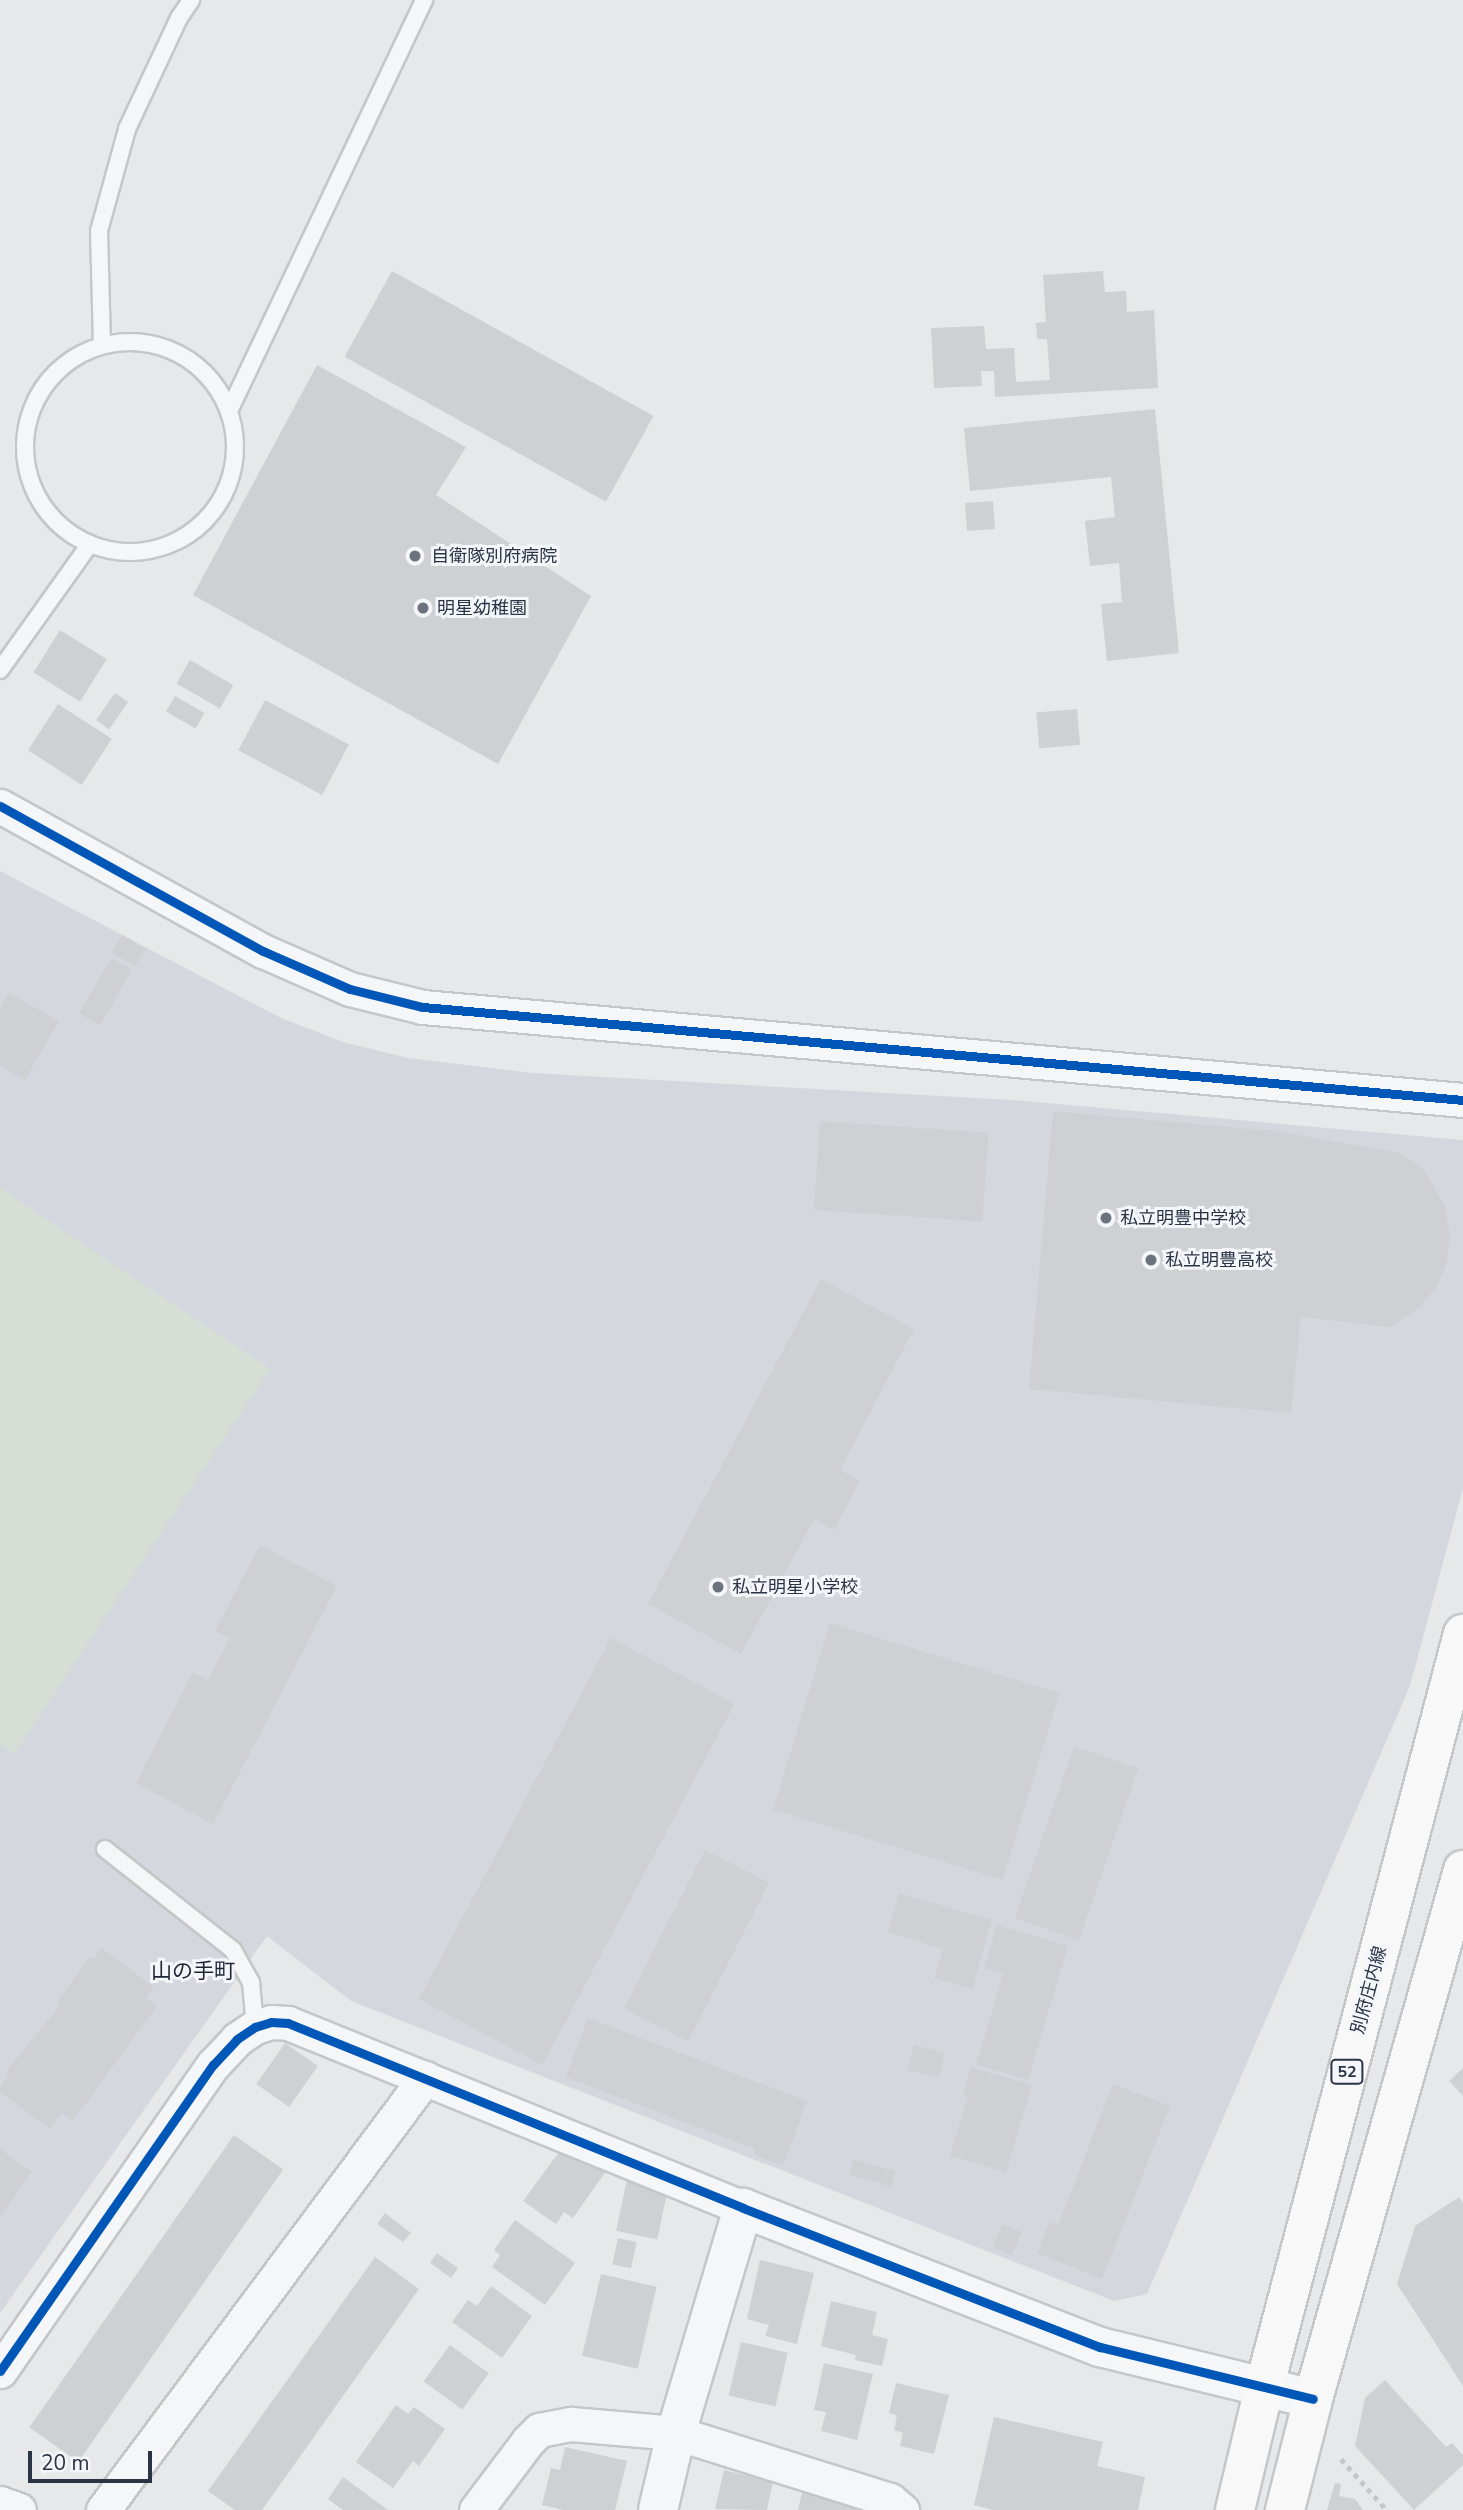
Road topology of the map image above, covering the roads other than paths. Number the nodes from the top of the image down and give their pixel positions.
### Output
1 (191, 0) edge
2 (424, 0) edge
3 (102, 345) junction
4 (229, 411) junction
5 (90, 544) junction
6 (0, 670) edge
7 (0, 806) edge
8 (1463, 1100) edge
9 (1462, 1642) edge
10 (105, 1849) dead end
11 (1463, 1870) edge
12 (254, 2027) junction
13 (425, 2078) junction
14 (743, 2207) junction
15 (0, 2371) edge
16 (1264, 2388) junction
17 (1313, 2399) junction
18 (676, 2433) junction
19 (0, 2503) edge
20 (19, 2510) edge
21 (103, 2510) edge
22 (476, 2510) edge
23 (658, 2510) edge
24 (902, 2510) edge
25 (1235, 2510) edge
26 (1285, 2510) edge

1 - 3 lane
2 - 4 lane
3 - 4 lane
3 - 5 lane
4 - 5 lane
5 - 6 lane
7 - 8 street
9 - 16 main road, 別府庄内線 / 52
10 - 12 lane
11 - 17 main road
12 - 13 street
12 - 15 street
13 - 14 street
13 - 21 street
14 - 16 street
14 - 18 street
16 - 17 street
16 - 25 main road, 別府庄内線 / 52
17 - 26 main road
18 - 22 street
18 - 23 street
18 - 24 street
19 - 20 street

